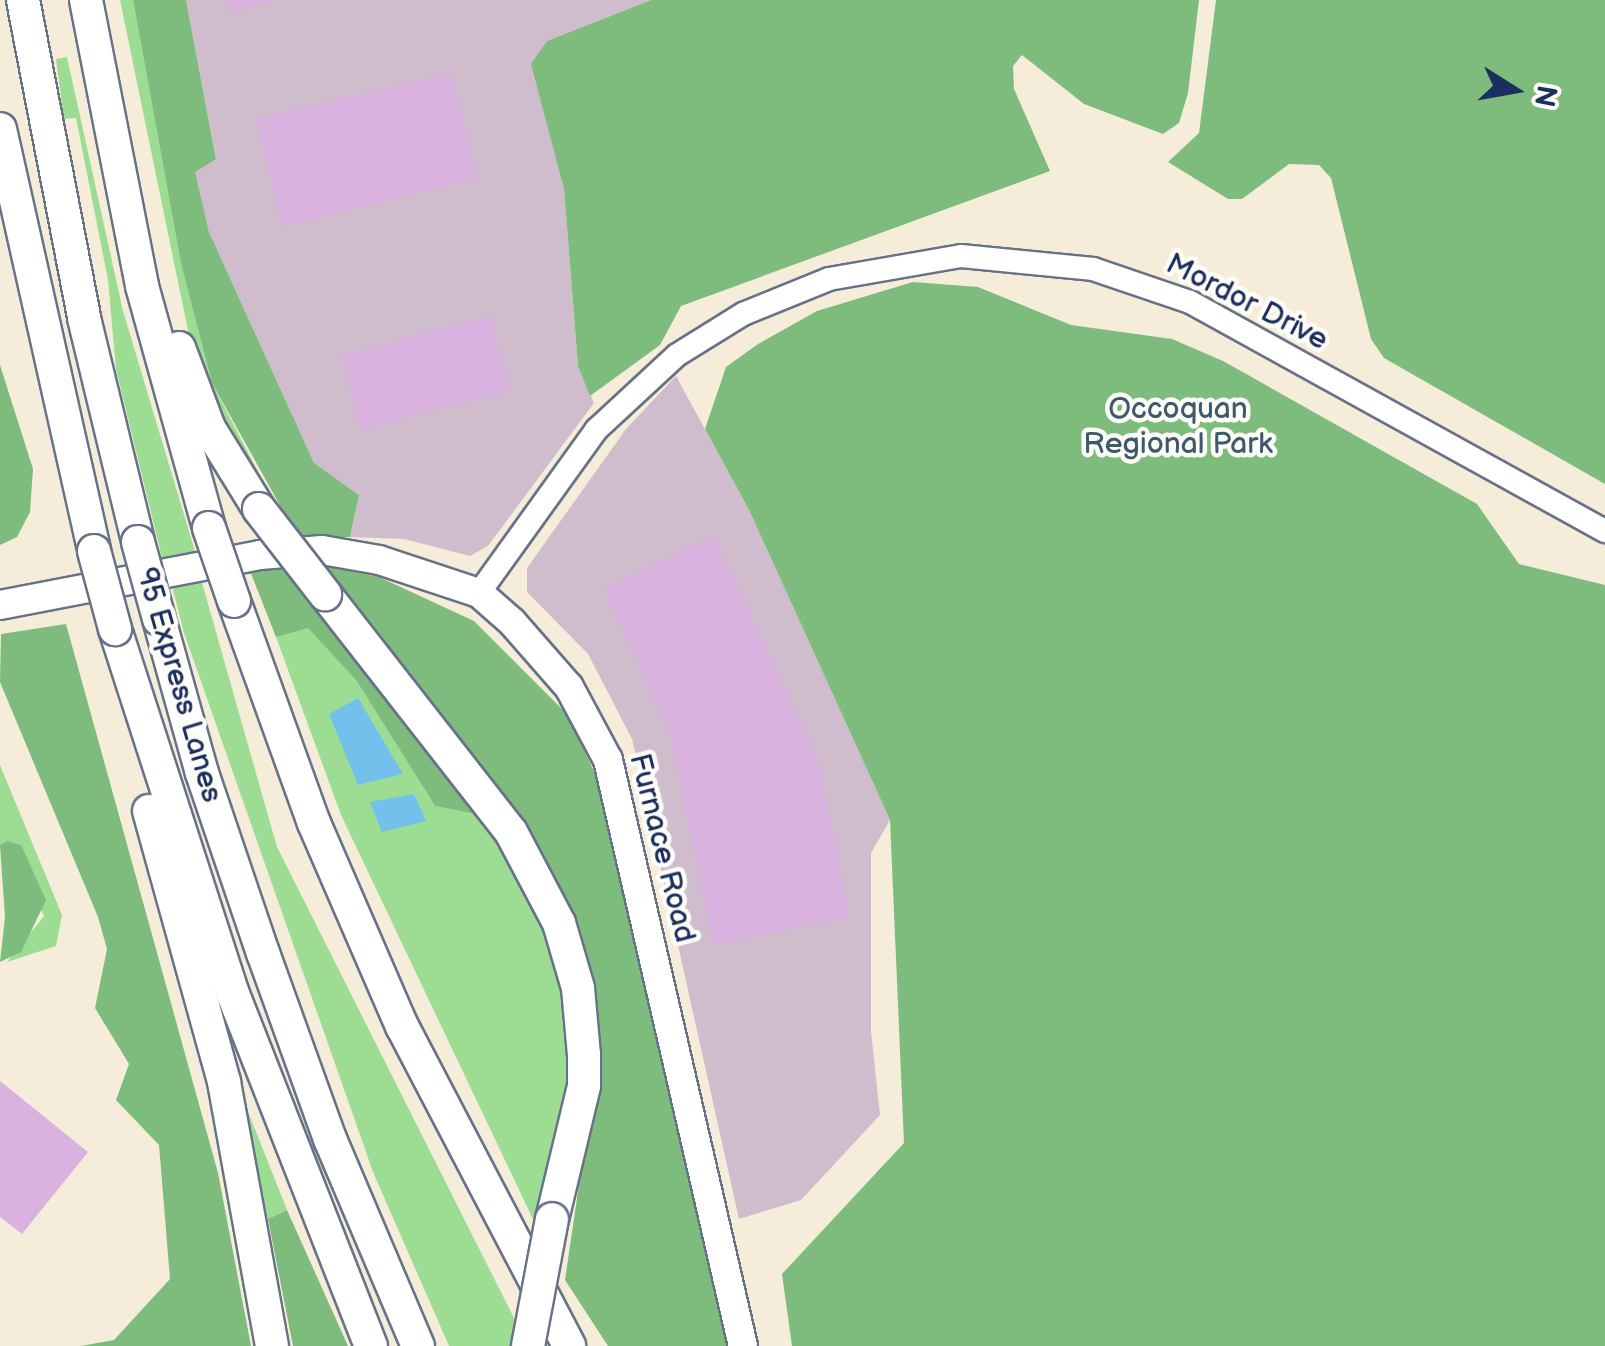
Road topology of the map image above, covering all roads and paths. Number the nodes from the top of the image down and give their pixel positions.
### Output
1 (24, 0) edge
2 (86, 0) edge
3 (98, 68) junction
4 (0, 129) edge
5 (1605, 531) edge
6 (479, 593) junction
7 (0, 605) edge
8 (132, 687) junction
9 (272, 1346) edge
10 (371, 1346) edge
11 (418, 1346) edge
12 (528, 1346) edge
13 (569, 1346) edge
14 (744, 1346) edge

1 - 11 highway, 95 Express Lanes, bridge
2 - 3 highway
3 - 12 highway, bridge
3 - 13 highway, bridge
4 - 8 highway, bridge
5 - 6 street, Mordor Drive
6 - 7 main road, Furnace Road
6 - 14 main road, Furnace Road
8 - 9 highway
8 - 10 highway

